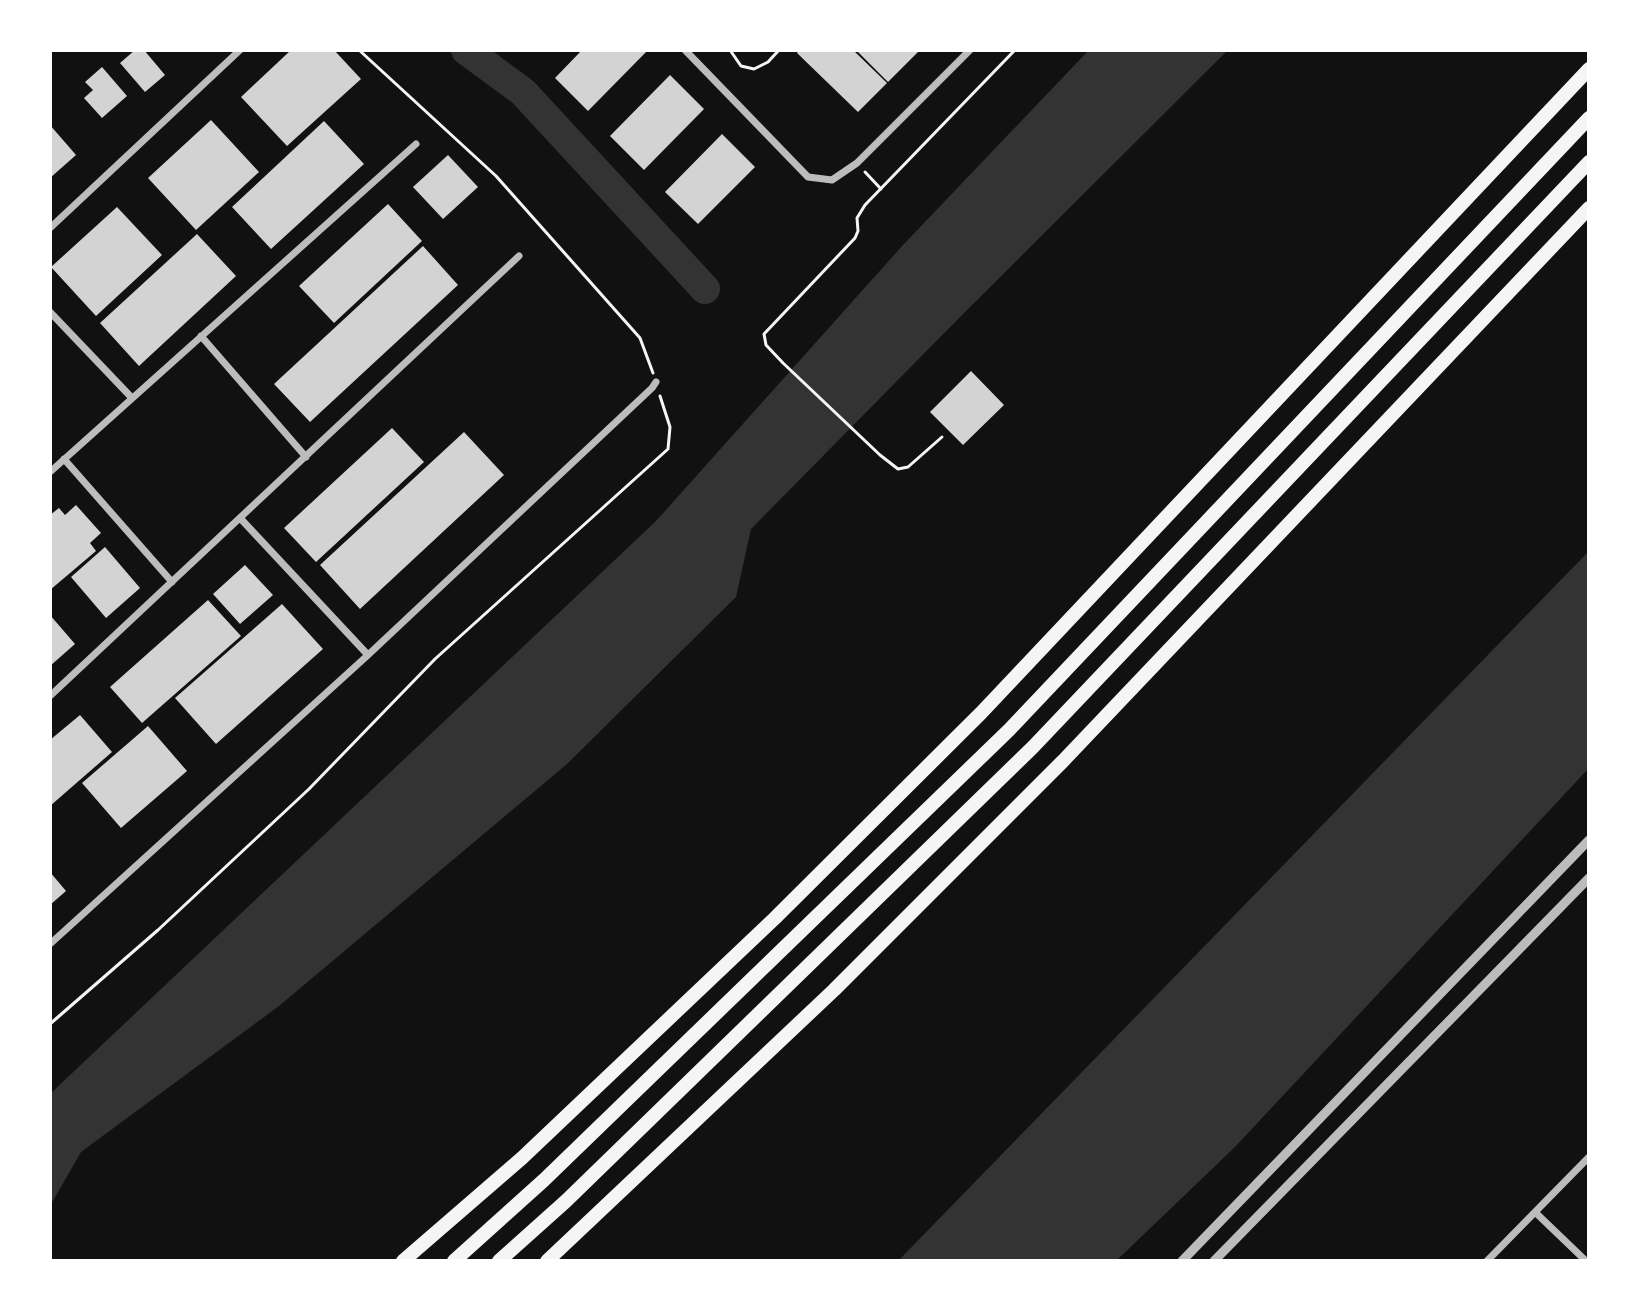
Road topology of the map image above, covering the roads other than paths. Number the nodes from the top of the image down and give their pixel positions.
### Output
1 (240, 50) edge
2 (685, 50) edge
3 (970, 50) edge
4 (1589, 69) edge
5 (1589, 118) edge
6 (416, 144) dead end
7 (1589, 162) edge
8 (1589, 208) edge
9 (50, 228) edge
10 (519, 256) dead end
11 (50, 312) edge
12 (201, 336) junction
13 (656, 382) road end
14 (132, 398) junction
15 (306, 457) junction
16 (64, 459) junction
17 (50, 472) edge
18 (240, 518) junction
19 (172, 582) junction
20 (368, 655) junction
21 (50, 696) edge
22 (1589, 840) edge
23 (1589, 878) edge
24 (50, 944) edge
25 (1589, 1157) edge
26 (1536, 1213) junction
27 (403, 1261) edge
28 (454, 1261) edge
29 (499, 1261) edge
30 (547, 1261) edge
31 (1182, 1261) edge
32 (1214, 1261) edge
33 (1487, 1261) edge
34 (1586, 1261) edge

1 - 9 street
2 - 3 street
4 - 27 highway
5 - 28 highway
6 - 12 street
7 - 29 highway
8 - 30 highway
10 - 15 street
11 - 14 street
12 - 14 street
12 - 15 street
13 - 20 street
14 - 16 street
15 - 18 street
16 - 17 street
16 - 19 street
18 - 19 street
18 - 20 street
19 - 21 street
20 - 24 street
22 - 31 street
23 - 32 street
25 - 26 street
26 - 33 street
26 - 34 street

